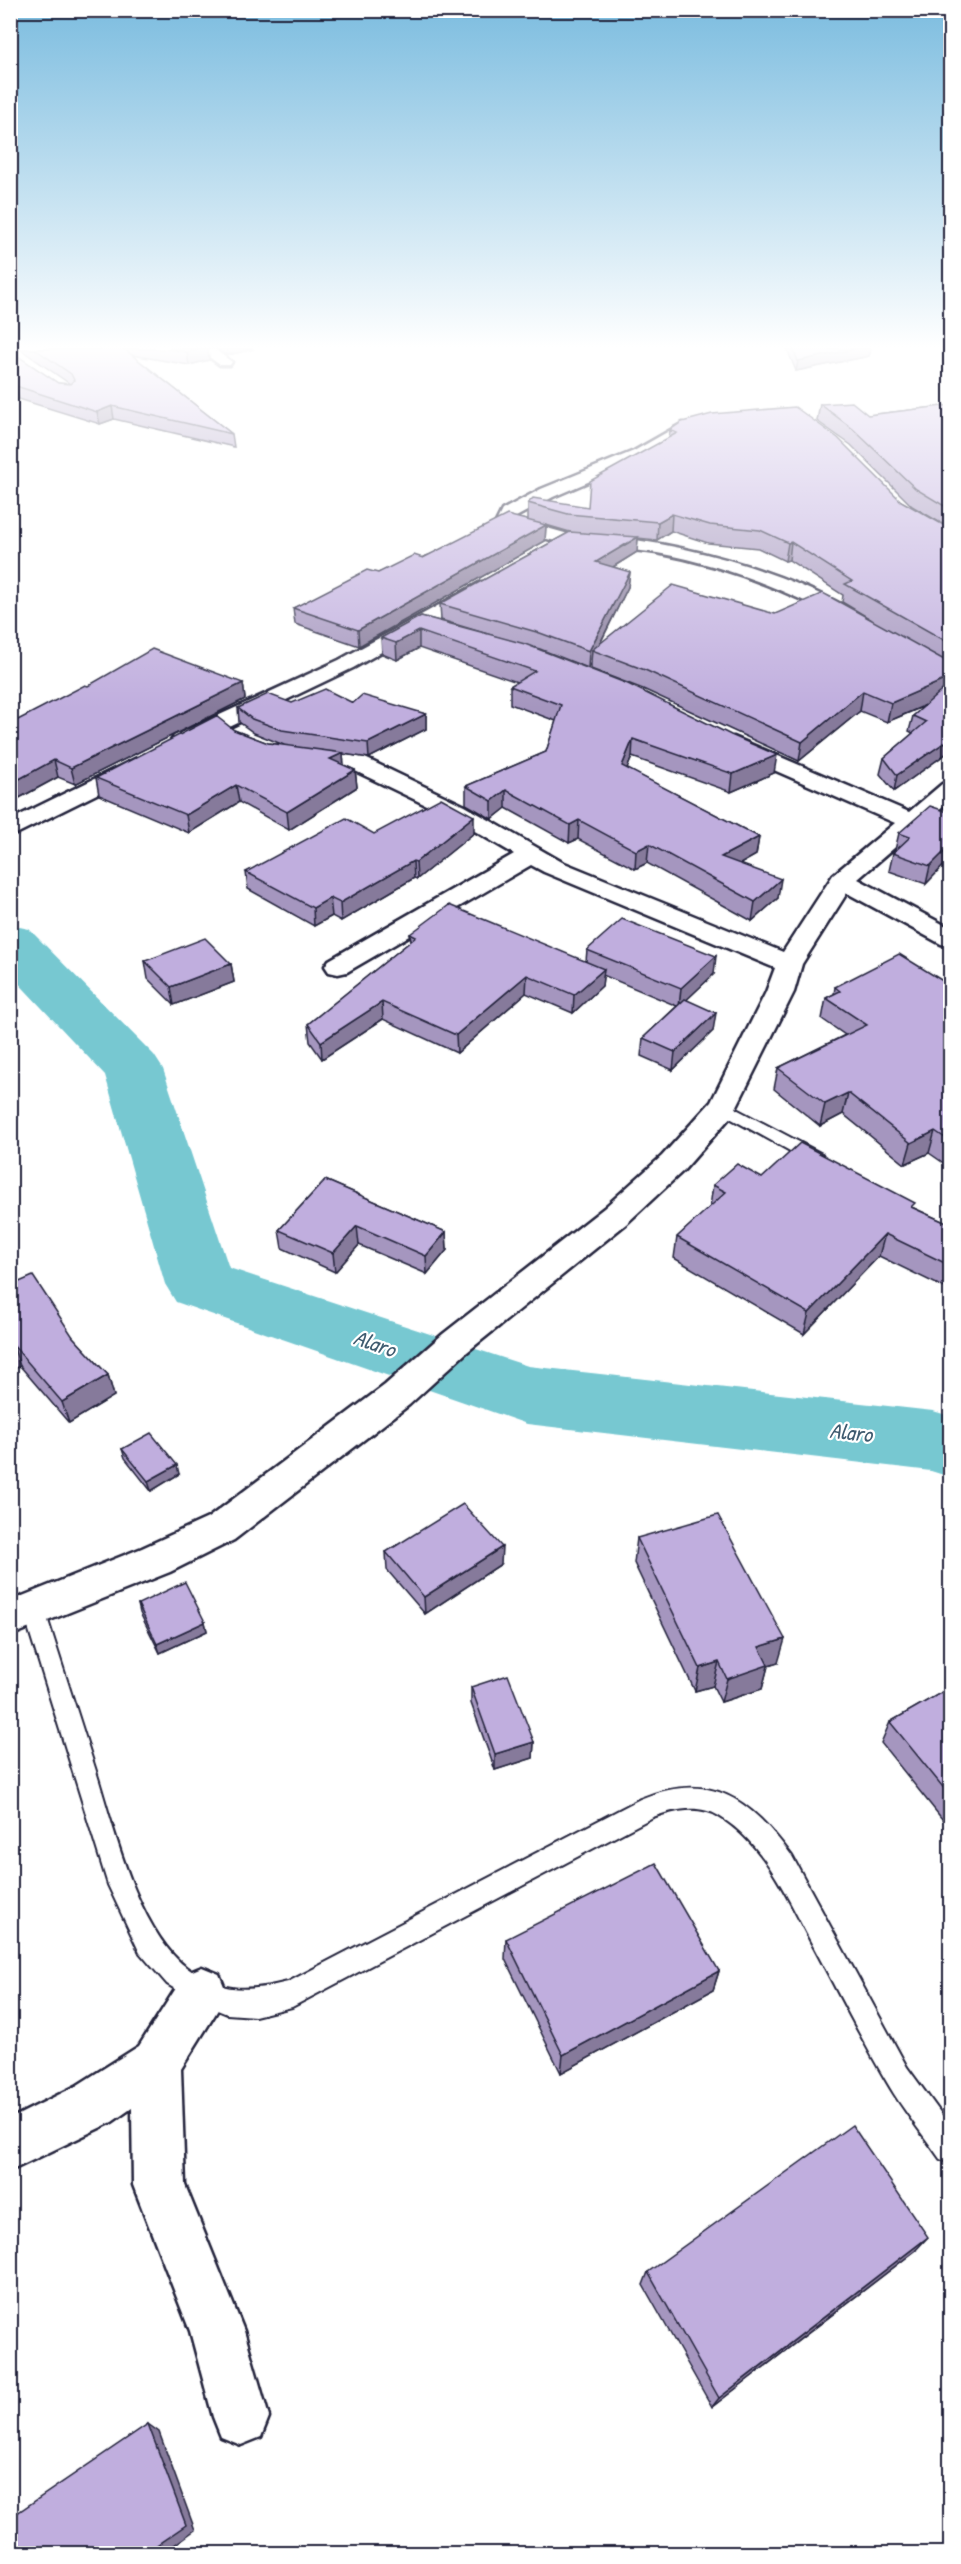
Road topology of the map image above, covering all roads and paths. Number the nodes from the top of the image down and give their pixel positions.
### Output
1 (606, 469) edge
2 (566, 539) junction
3 (539, 555) edge
4 (499, 578) edge
5 (419, 623) junction
6 (870, 628) edge
7 (442, 629) edge
8 (220, 721) junction
9 (718, 736) edge
10 (245, 740) edge
11 (279, 753) edge
12 (951, 789) edge
13 (912, 822) junction
14 (10, 830) edge
15 (532, 854) junction
16 (842, 880) junction
17 (949, 935) edge
18 (789, 964) junction
19 (338, 966) dead end
20 (723, 1107) junction
21 (836, 1168) edge
22 (22, 1615) edge
23 (202, 1991) junction
24 (156, 2063) junction
25 (10, 2146) edge
26 (951, 2149) edge
27 (241, 2417) dead end

1 - 2 street
2 - 3 street
2 - 6 street
4 - 5 street
5 - 7 street
5 - 8 street
8 - 10 street
8 - 14 street
9 - 13 street
11 - 15 street
12 - 13 street
13 - 16 street
15 - 18 street
15 - 19 street
16 - 17 street
16 - 18 street
18 - 20 street
20 - 21 lane
20 - 22 street
22 - 23 lane
23 - 24 street
23 - 26 lane
24 - 25 street
24 - 27 street

